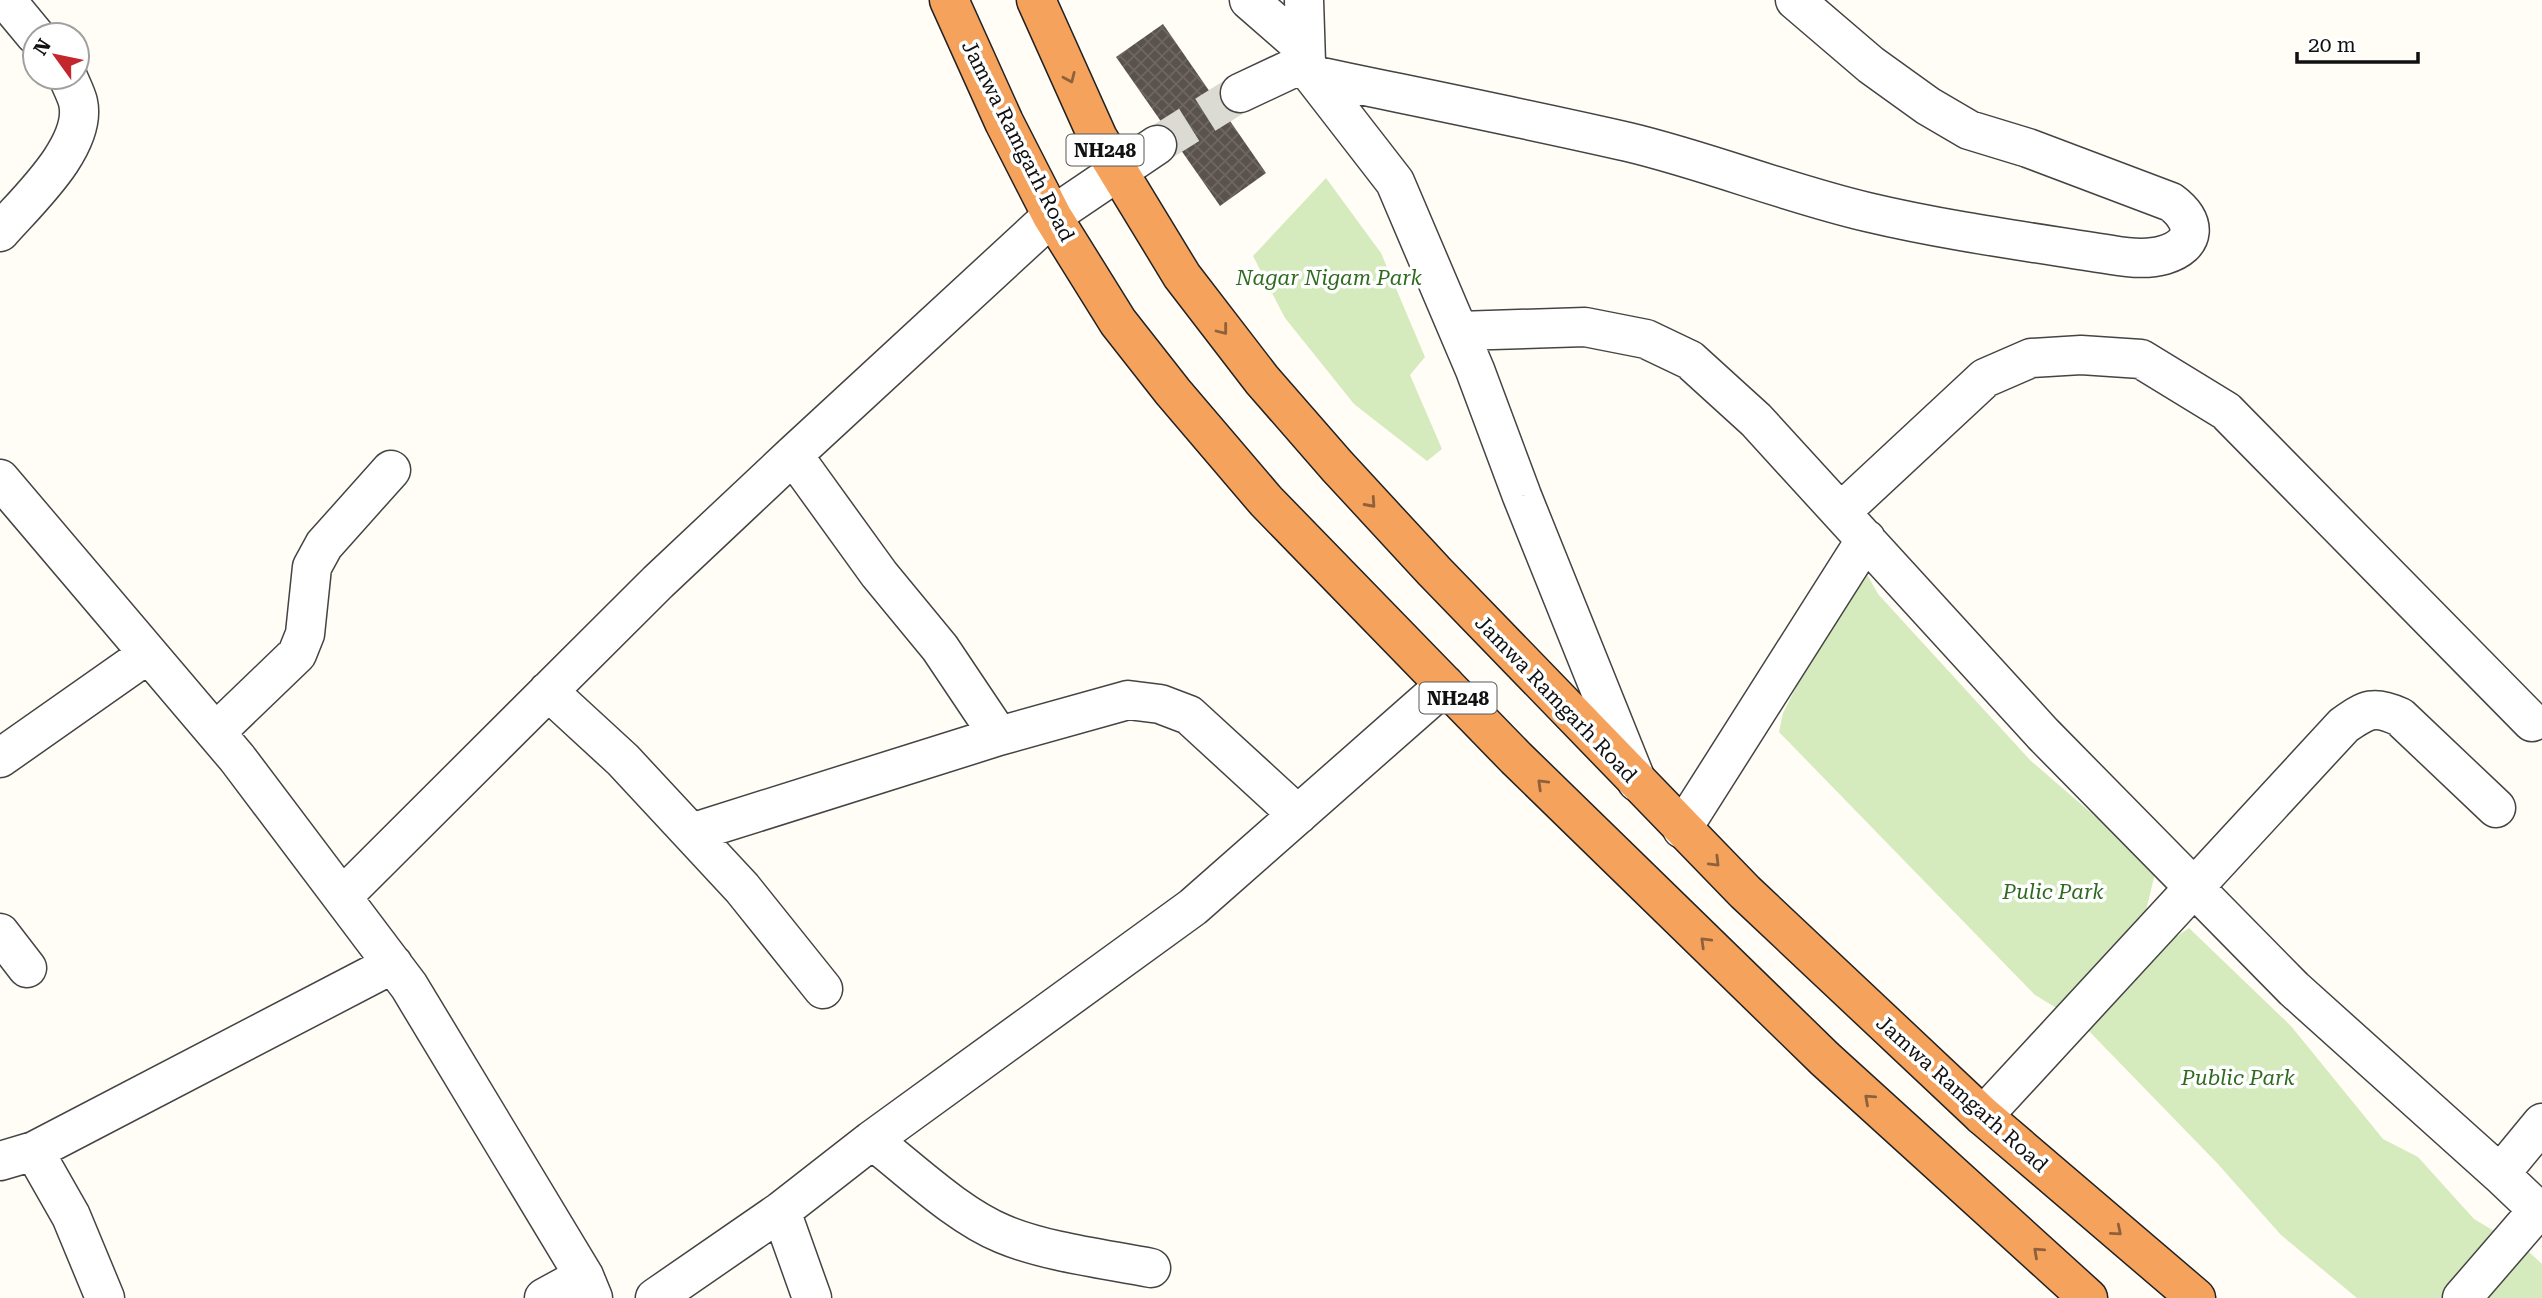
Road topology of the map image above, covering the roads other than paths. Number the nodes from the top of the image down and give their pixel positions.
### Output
1 (6, 0) edge
2 (949, 0) edge
3 (1036, 0) edge
4 (1249, 0) edge
5 (1304, 0) edge
6 (1795, 0) edge
7 (24, 21) edge
8 (1307, 62) junction
9 (73, 91) edge
10 (1240, 93) tunnel mouth
11 (1157, 145) tunnel mouth
12 (1118, 171) junction
13 (1052, 216) junction
14 (0, 232) edge
15 (1459, 331) junction
16 (793, 455) junction
17 (391, 470) dead end
18 (0, 479) edge
19 (1853, 526) junction
20 (148, 653) junction
21 (1445, 685) junction
22 (548, 691) junction
23 (2532, 722) dead end
24 (215, 733) junction
25 (999, 736) junction
26 (0, 758) edge
27 (1638, 785) junction
28 (2496, 808) dead end
29 (1298, 815) junction
30 (1682, 829) junction
31 (691, 833) junction
32 (2194, 887) junction
33 (342, 897) junction
34 (0, 933) edge
35 (393, 964) junction
36 (27, 968) dead end
37 (823, 989) dead end
38 (1983, 1116) junction
39 (2542, 1123) edge
40 (872, 1140) junction
41 (17, 1156) edge
42 (2500, 1174) junction
43 (781, 1211) junction
44 (2540, 1212) edge
45 (1151, 1268) dead end
46 (589, 1287) edge
47 (105, 1298) edge
48 (544, 1298) edge
49 (655, 1298) edge
50 (812, 1298) edge
51 (2088, 1298) edge
52 (2196, 1298) edge
53 (2462, 1298) edge

1 - 7 street
2 - 13 highway, Jamwa Ramgarh Road / NH248
3 -> 12 highway, Jamwa Ramgarh Road / NH248
4 - 8 street
5 - 8 street
6 - 8 street
8 - 10 street
8 - 15 street
9 - 14 street
11 - 12 street
12 - 13 street
12 -> 27 highway, Jamwa Ramgarh Road / NH248
13 - 16 street
13 - 21 highway, Jamwa Ramgarh Road / NH248
15 - 19 street
15 - 27 street
16 - 22 street
16 - 25 street
17 - 24 street
18 - 20 street
19 - 23 street
19 - 30 street
19 - 32 street
20 - 24 street
20 - 26 street
21 - 29 street
51 -> 21 highway, Jamwa Ramgarh Road / NH248
22 - 31 street
22 - 33 street
24 - 33 street
25 - 29 street
25 - 31 street
27 - 30 highway, Jamwa Ramgarh Road / NH248
28 - 32 street
29 - 40 street
30 -> 38 highway, Jamwa Ramgarh Road / NH248
31 - 37 street
32 - 38 street
32 - 42 street
33 - 35 street
34 - 36 street
35 - 41 street
35 - 46 street
38 -> 52 highway, Jamwa Ramgarh Road / NH248
39 - 42 street
40 - 43 street
40 - 45 street
41 - 47 street
42 - 44 street
43 - 49 street
43 - 50 street
44 - 53 street
46 - 48 street

